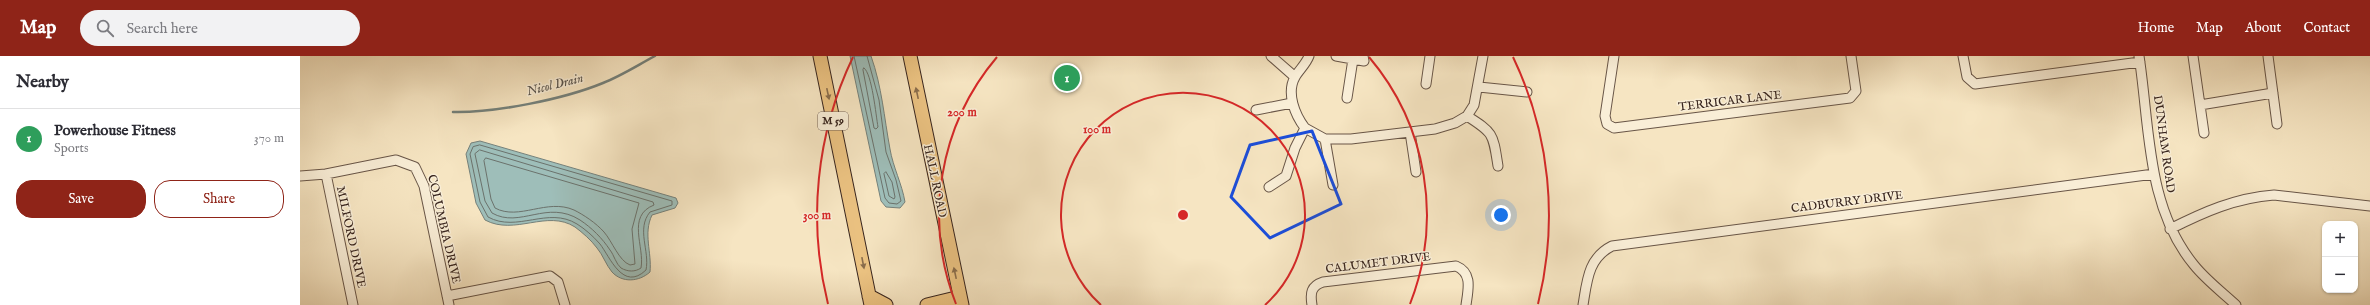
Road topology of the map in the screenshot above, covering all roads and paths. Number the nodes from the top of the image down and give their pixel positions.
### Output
1 (820, 56) edge
2 (910, 56) edge
3 (1271, 56) edge
4 (1310, 56) edge
5 (1336, 56) edge
6 (1363, 56) edge
7 (1430, 56) edge
8 (1483, 56) edge
9 (1614, 56) edge
10 (1851, 56) edge
11 (1963, 56) edge
12 (2193, 56) edge
13 (2268, 56) edge
14 (1352, 59) junction
15 (2140, 59) edge
16 (1295, 78) junction
17 (1426, 84) dead end
18 (1479, 87) junction
19 (1528, 92) dead end
20 (2273, 93) junction
21 (1347, 98) dead end
22 (1292, 103) junction
23 (2200, 105) junction
24 (1256, 110) dead end
25 (1467, 116) junction
26 (2277, 124) dead end
27 (1305, 128) junction
28 (1410, 132) junction
29 (2204, 133) dead end
30 (1325, 139) junction
31 (1498, 166) dead end
32 (1416, 172) dead end
33 (326, 174) junction
34 (2154, 174) junction
35 (300, 176) edge
36 (1333, 185) dead end
37 (1269, 187) dead end
38 (2370, 206) edge
39 (2170, 229) junction
40 (870, 300) edge
41 (448, 301) edge
42 (961, 301) edge
43 (352, 305) edge
44 (565, 305) edge
45 (886, 305) edge
46 (927, 305) edge
47 (1312, 305) edge
48 (1466, 305) edge
49 (1583, 305) edge
50 (2236, 305) edge

1 -> 40 highway, M 59
42 -> 2 highway, HALL ROAD
3 - 16 street
4 - 16 street
5 - 14 street
6 - 14 street
7 - 17 street
8 - 18 street
9 - 10 street, TERRICAR LANE
11 - 15 street
12 - 23 street
13 - 20 street
14 - 21 street
15 - 34 street, DUNHAM ROAD
16 - 22 street
18 - 19 street
18 - 25 street
20 - 23 street
20 - 26 street
22 - 24 street
22 - 27 street
23 - 29 street
25 - 28 street
25 - 31 street
27 - 30 street
27 - 37 street
28 - 30 street
28 - 32 street
30 - 36 street
33 - 35 street
33 - 41 street, COLUMBIA DRIVE
33 - 43 street, MILFORD DRIVE
34 - 39 street, DUNHAM ROAD
34 - 49 street, CADBURRY DRIVE
38 - 39 street
39 - 50 street, DUNHAM ROAD
40 - 45 highway
41 - 44 street
42 - 46 highway
47 - 48 street, CALUMET DRIVE

